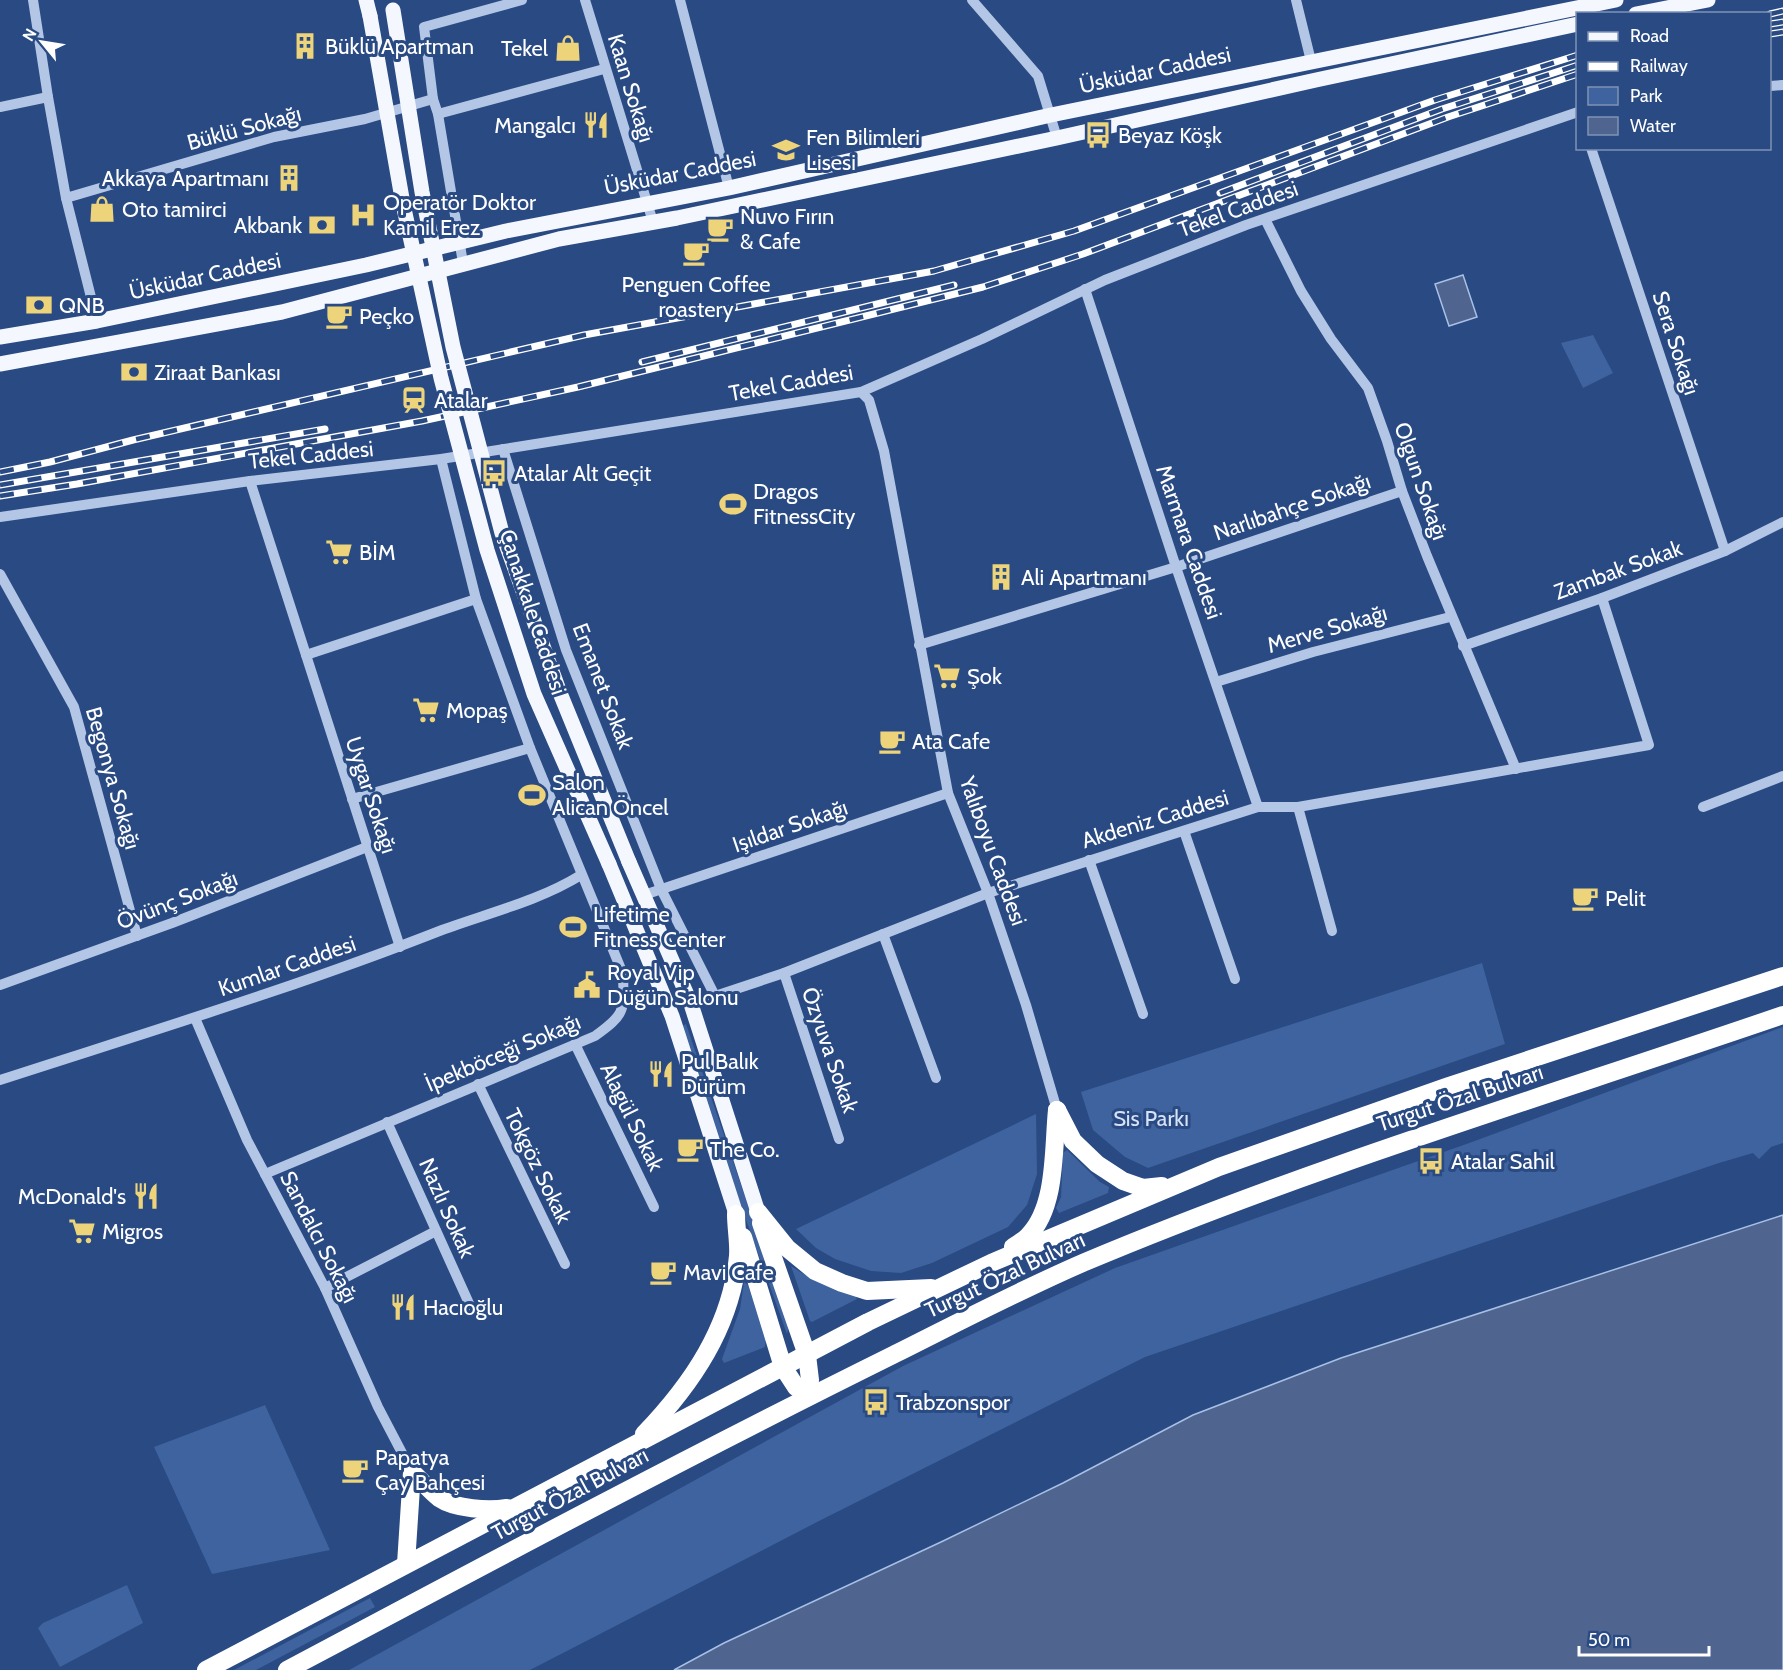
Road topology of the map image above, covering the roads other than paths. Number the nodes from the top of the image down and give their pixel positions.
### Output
1 (33, 0) edge
2 (366, 0) edge
3 (522, 0) edge
4 (585, 0) edge
5 (680, 0) edge
6 (972, 0) edge
7 (1296, 0) edge
8 (1616, 0) edge
9 (1708, 0) edge
10 (392, 5) edge
11 (1646, 12) edge
12 (1576, 24) edge
13 (1311, 61) junction
14 (604, 69) junction
15 (1316, 80) junction
16 (48, 97) junction
17 (433, 99) junction
18 (0, 106) edge
19 (1576, 113) edge
20 (438, 114) junction
21 (1051, 115) junction
22 (1057, 138) junction
23 (1592, 150) edge
24 (729, 188) junction
25 (66, 198) junction
26 (646, 202) junction
27 (1265, 219) junction
28 (653, 222) junction
29 (459, 242) junction
30 (463, 263) junction
31 (1085, 289) junction
32 (97, 321) junction
33 (0, 337) edge
34 (0, 364) edge
35 (861, 392) junction
36 (503, 449) junction
37 (441, 459) junction
38 (250, 481) junction
39 (1402, 491) junction
40 (0, 517) edge
41 (1783, 522) edge
42 (1725, 550) junction
43 (1176, 567) junction
44 (0, 574) edge
45 (1602, 598) junction
46 (476, 599) junction
47 (1450, 617) junction
48 (919, 645) junction
49 (1463, 646) junction
50 (306, 655) junction
51 (1216, 682) junction
52 (530, 747) junction
53 (1516, 769) junction
54 (1783, 776) edge
55 (948, 793) junction
56 (352, 799) junction
57 (1258, 807) junction
58 (1298, 807) junction
59 (1703, 807) dead end
60 (1184, 831) junction
61 (367, 847) junction
62 (1089, 860) junction
63 (581, 875) junction
64 (661, 889) junction
65 (988, 893) junction
66 (644, 895) junction
67 (1332, 931) dead end
68 (883, 934) junction
69 (137, 936) junction
70 (399, 947) junction
71 (784, 973) junction
72 (1783, 976) edge
73 (1235, 979) dead end
74 (0, 985) edge
75 (715, 996) junction
76 (691, 1004) junction
77 (1143, 1014) dead end
78 (1783, 1015) edge
79 (195, 1018) junction
80 (575, 1044) junction
81 (936, 1077) dead end
82 (0, 1080) edge
83 (478, 1084) junction
84 (1057, 1110) junction
85 (387, 1122) junction
86 (840, 1138) dead end
87 (265, 1174) junction
88 (1173, 1185) junction
89 (654, 1207) dead end
90 (758, 1212) junction
91 (736, 1214) junction
92 (436, 1231) junction
93 (991, 1263) junction
94 (565, 1264) dead end
95 (325, 1288) junction
96 (939, 1288) junction
97 (471, 1310) dead end
98 (807, 1355) junction
99 (783, 1367) junction
100 (808, 1396) junction
101 (633, 1445) junction
102 (412, 1472) junction
103 (518, 1506) junction
104 (406, 1564) junction
105 (206, 1670) edge
106 (287, 1670) edge

1 - 16 street
2 - 91 main road, Çanakkale Caddesi, bridge
3 - 17 street
4 - 14 street, Kaan Sokağı
5 - 24 street
6 - 21 street
7 - 13 street
8 - 13 main road, Üsküdar Caddesi
9 - 11 main road
10 - 66 main road, Çanakkale Caddesi, bridge
12 - 15 main road, Üsküdar Caddesi
13 - 15 main road
13 - 21 main road, Üsküdar Caddesi
14 - 20 street
14 - 26 street, Kaan Sokağı
15 - 22 main road, Üsküdar Caddesi
16 - 18 street
16 - 25 street
17 - 20 street
17 - 25 street, Büklü Sokağı
19 - 27 street, Tekel Caddesi
20 - 29 street
21 - 22 street
21 - 24 main road, Üsküdar Caddesi
22 - 28 main road, Üsküdar Caddesi
23 - 42 street, Sera Sokağı
24 - 26 main road, Üsküdar Caddesi
25 - 32 street
26 - 28 street, Kaan Sokağı
26 - 29 main road, Üsküdar Caddesi
27 - 31 street, Tekel Caddesi
27 - 39 street, Olgun Sokağı
28 - 30 main road, Üsküdar Caddesi
29 - 30 street
29 - 32 main road, Üsküdar Caddesi
30 - 34 main road, Üsküdar Caddesi
31 - 35 street, Tekel Caddesi
31 - 43 street, Marmara Caddesi
32 - 33 main road, Üsküdar Caddesi
35 - 36 street, Tekel Caddesi
35 - 48 street, Yalıboyu Caddesi
36 - 37 street, Tekel Caddesi
36 - 64 street, Emanet Sokak
37 - 38 street, Tekel Caddesi
37 - 46 street, İpekböceği Sokağı
38 - 40 street, Tekel Caddesi
38 - 50 street, Uygar Sokağı
39 - 43 street, Narlıbahçe Sokağı
39 - 47 street, Olgun Sokağı
41 - 42 street, Zambak Sokak
42 - 45 street, Zambak Sokak
43 - 48 street, Narlıbahçe Sokağı
43 - 51 street, Marmara Caddesi
44 - 69 street, Begonya Sokağı
45 - 49 street, Zambak Sokak
45 - 53 street, Akdeniz Caddesi
46 - 50 street
46 - 52 street, İpekböceği Sokağı
47 - 49 street, Olgun Sokağı
47 - 51 street, Merve Sokağı
48 - 55 street, Yalıboyu Caddesi
49 - 53 street, Olgun Sokağı
50 - 56 street, Uygar Sokağı
51 - 57 street, Marmara Caddesi
52 - 56 street
52 - 63 street, İpekböceği Sokağı
53 - 58 street, Akdeniz Caddesi
54 - 59 street
55 - 64 street, Işıldar Sokağı
55 - 65 street, Yalıboyu Caddesi
56 - 61 street, Uygar Sokağı
57 - 58 street, Akdeniz Caddesi
57 - 60 street, Akdeniz Caddesi
58 - 67 street
60 - 62 street, Akdeniz Caddesi
60 - 73 street
61 - 69 street, Övünç Sokağı
61 - 70 street, Uygar Sokağı
62 - 65 street, Akdeniz Caddesi
62 - 77 street
63 - 70 street, Kumlar Caddesi
63 - 80 street, İpekböceği Sokağı
64 - 66 street, Işıldar Sokağı
64 - 75 street, Emanet Sokak
65 - 68 street, Akdeniz Caddesi
65 - 84 street, Yalıboyu Caddesi
66 - 76 main road, Çanakkale Caddesi
68 - 71 street, Akdeniz Caddesi
68 - 81 street
69 - 74 street, Övünç Sokağı
70 - 79 street, Kumlar Caddesi
71 - 75 street, Akdeniz Caddesi
71 - 86 street, Özyuva Sokak
72 - 88 highway, Turgut Özal Bulvarı
75 - 76 street, Akdeniz Caddesi
76 - 90 main road, Çanakkale Caddesi
78 - 100 highway, Turgut Özal Bulvarı
79 - 82 street, Kumlar Caddesi
79 - 87 street, Sandalcı Sokağı
80 - 83 street, İpekböceği Sokağı
80 - 89 street, Alagül Sokak
83 - 85 street, İpekböceği Sokağı
83 - 94 street, Tokgöz Sokak
84 - 88 highway
84 - 93 highway
85 - 87 street, İpekböceği Sokağı
85 - 92 street, Nazlı Sokak
87 - 95 street, Sandalcı Sokağı
88 - 93 highway, Turgut Özal Bulvarı
90 - 96 highway
90 - 98 highway
91 - 99 highway
91 - 101 highway
92 - 95 street
92 - 97 street, Nazlı Sokak
93 - 96 highway, Turgut Özal Bulvarı
95 - 102 street, Sandalcı Sokağı
96 - 98 highway, Turgut Özal Bulvarı
98 - 99 highway, Turgut Özal Bulvarı
98 - 100 highway
99 - 100 highway
99 - 101 highway, Turgut Özal Bulvarı
100 - 106 highway, Turgut Özal Bulvarı
101 - 103 highway, Turgut Özal Bulvarı
102 - 103 highway
102 - 104 highway
103 - 104 highway, Turgut Özal Bulvarı
104 - 105 highway, Turgut Özal Bulvarı

